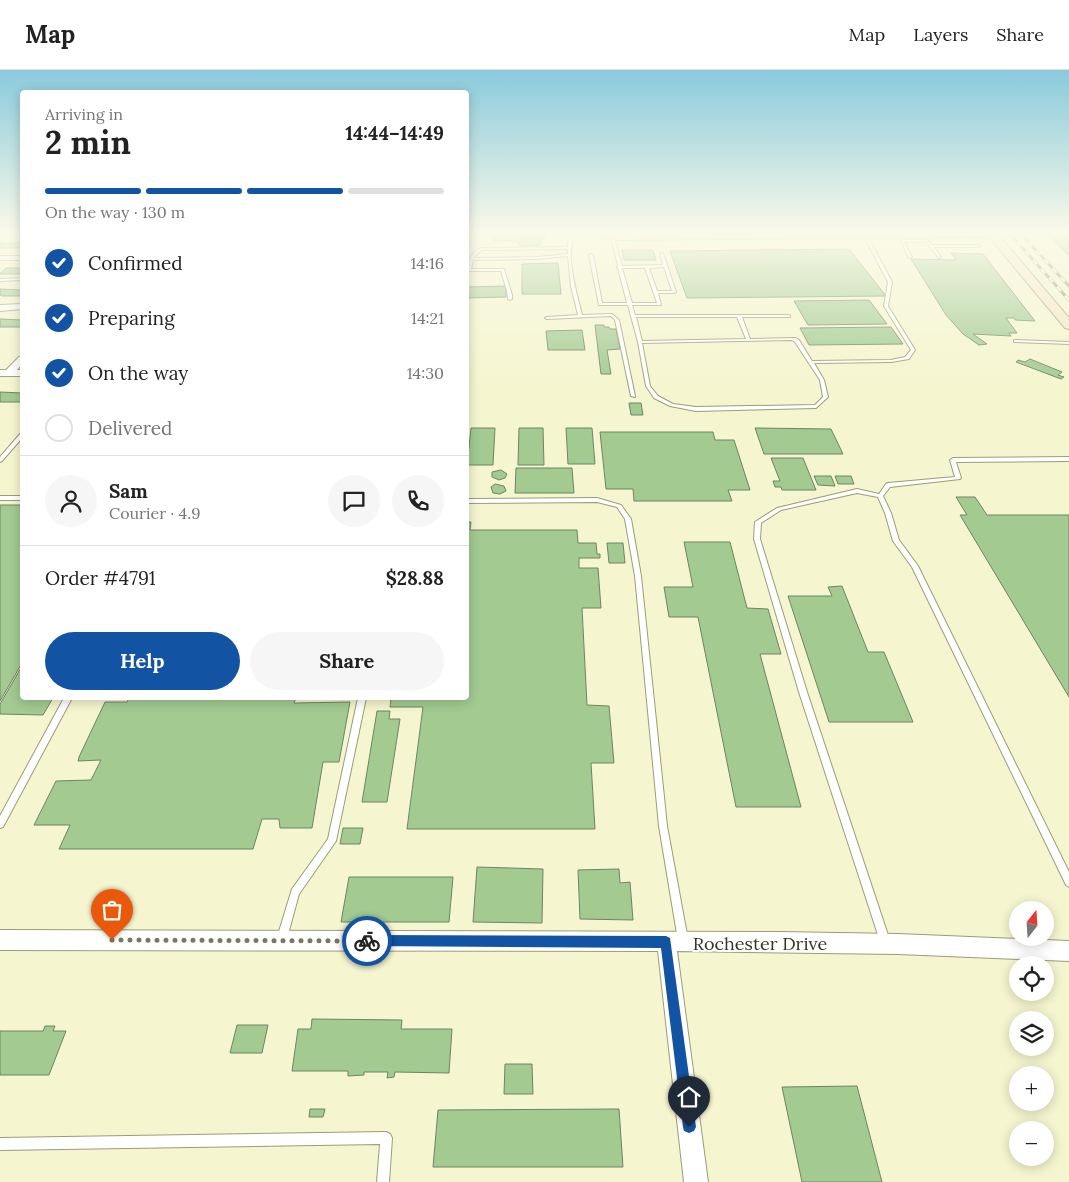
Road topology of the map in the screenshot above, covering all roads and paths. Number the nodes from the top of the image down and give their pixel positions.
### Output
1 (507, 285) edge
2 (575, 285) edge
3 (596, 285) edge
4 (625, 285) edge
5 (653, 285) edge
6 (672, 285) edge
7 (890, 285) edge
8 (1035, 285) edge
9 (656, 292) junction
10 (510, 299) dead end
11 (631, 304) junction
12 (0, 308) edge
13 (20, 308) edge
14 (580, 316) junction
15 (634, 316) junction
16 (739, 316) junction
17 (788, 316) dead end
18 (547, 318) dead end
19 (1069, 325) edge
20 (748, 339) junction
21 (1016, 341) dead end
22 (640, 342) junction
23 (1069, 344) edge
24 (20, 361) edge
25 (810, 362) junction
26 (5, 373) edge
27 (20, 373) edge
28 (632, 396) dead end
29 (20, 437) edge
30 (1069, 459) edge
31 (0, 460) edge
32 (880, 496) junction
33 (0, 498) edge
34 (20, 498) edge
35 (469, 501) edge
36 (67, 700) edge
37 (362, 700) edge
38 (0, 824) edge
39 (1069, 882) edge
40 (0, 940) edge
41 (281, 940) junction
42 (675, 942) junction
43 (886, 944) junction
44 (1069, 951) edge
45 (0, 1144) edge
46 (383, 1182) edge
47 (696, 1182) edge

1 - 10 lane
2 - 14 lane
3 - 11 lane
4 - 11 lane
5 - 9 lane
6 - 9 lane
7 - 25 lane
8 - 19 street
9 - 11 lane
11 - 15 lane
12 - 13 street
14 - 18 lane
14 - 28 lane
15 - 16 lane
15 - 22 lane
16 - 17 lane
16 - 20 lane
20 - 22 lane
20 - 25 lane
21 - 23 lane
22 - 25 lane
24 - 26 street
26 - 27 street
29 - 31 lane
30 - 32 lane
32 - 39 lane
32 - 43 lane
33 - 34 lane
35 - 42 lane
36 - 38 lane
37 - 41 lane
40 - 41 street, Rochester Drive
41 - 42 street, Rochester Drive
42 - 43 street, Rochester Drive
42 - 47 street
43 - 44 street, Rochester Drive
45 - 46 lane

